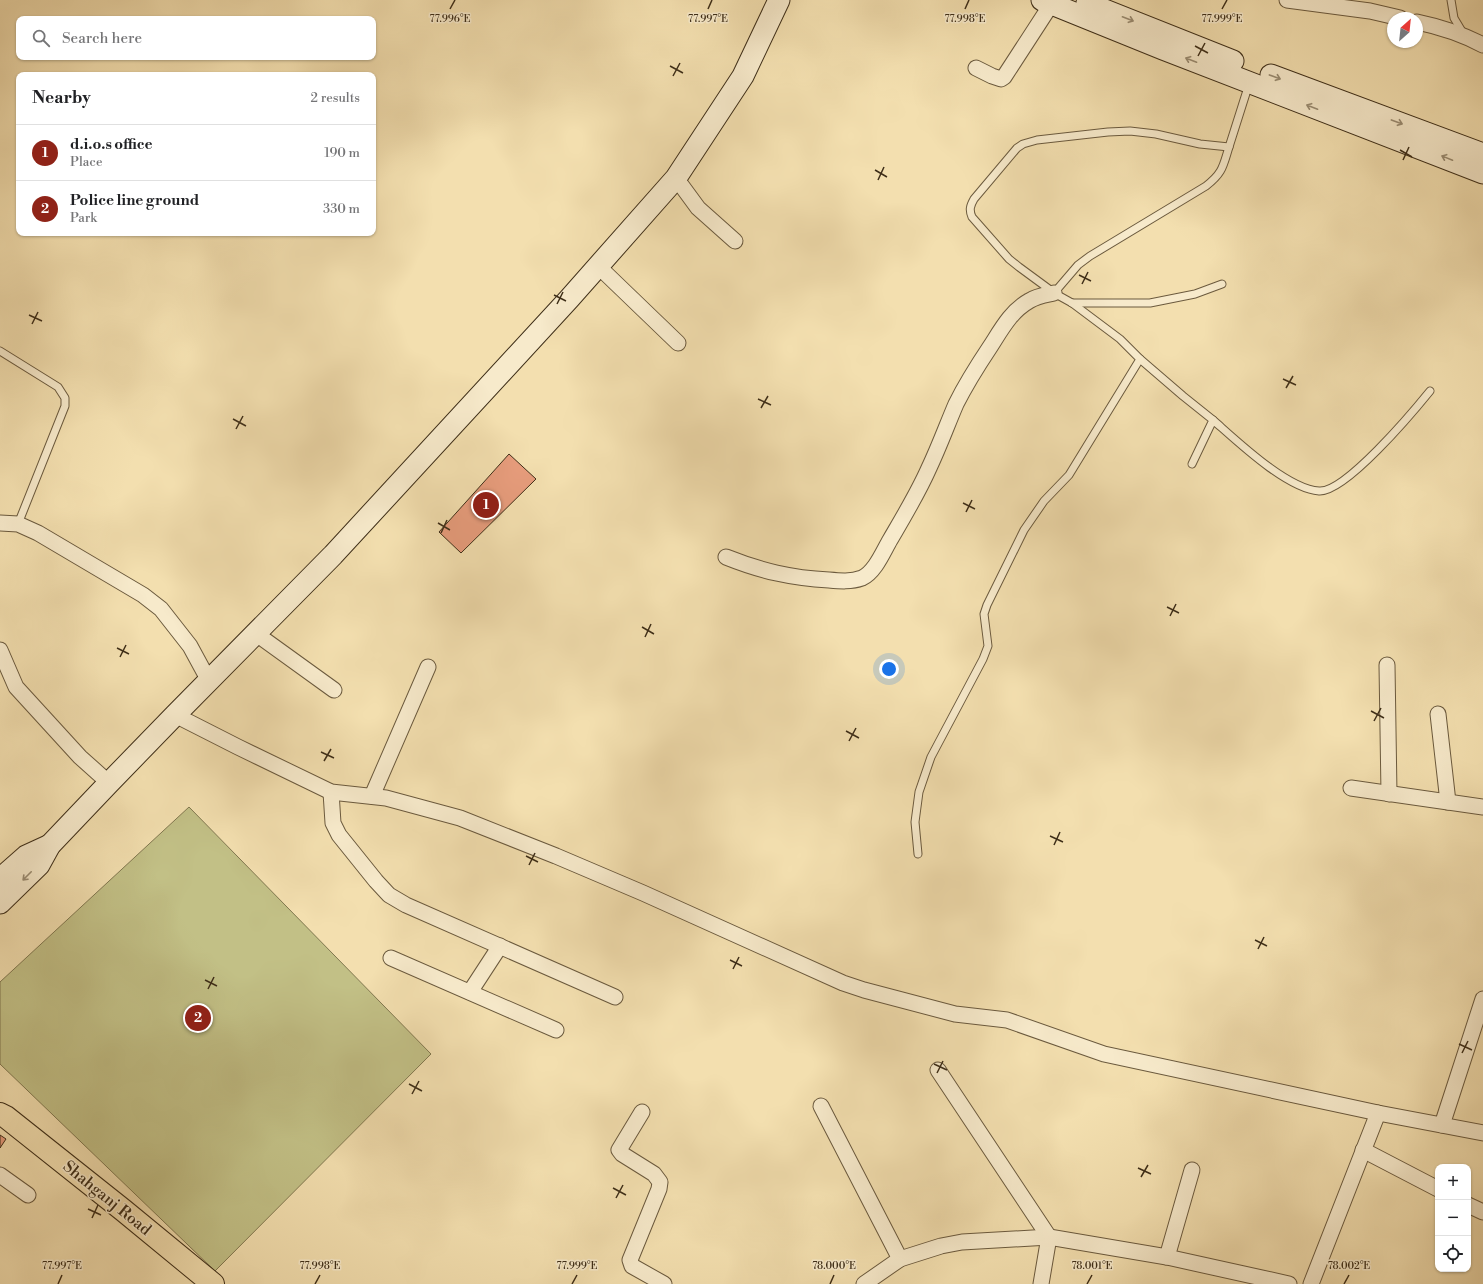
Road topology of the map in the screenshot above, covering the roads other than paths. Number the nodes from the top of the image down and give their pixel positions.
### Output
1 (779, 0) edge
2 (1079, 0) edge
3 (1287, 0) edge
4 (1451, 0) edge
5 (1049, 1) edge
6 (1387, 15) edge
7 (1423, 24) edge
8 (1464, 35) junction
9 (1483, 45) edge
10 (976, 68) dead end
11 (1249, 82) junction
12 (1344, 110) junction
13 (1229, 147) junction
14 (1483, 154) edge
15 (1483, 173) edge
16 (676, 178) junction
17 (735, 241) dead end
18 (598, 266) junction
19 (1222, 284) dead end
20 (1054, 293) junction
21 (1072, 303) junction
22 (678, 343) dead end
23 (0, 351) edge
24 (1140, 359) junction
25 (1430, 390) dead end
26 (1213, 420) junction
27 (1192, 464) dead end
28 (0, 523) edge
29 (18, 524) junction
30 (726, 557) dead end
31 (256, 633) junction
32 (0, 650) edge
33 (1387, 665) dead end
34 (428, 667) dead end
35 (208, 681) junction
36 (334, 690) dead end
37 (1438, 714) dead end
38 (175, 715) junction
39 (109, 783) junction
40 (1351, 788) dead end
41 (331, 792) junction
42 (1389, 794) junction
43 (372, 796) junction
44 (1448, 802) junction
45 (1483, 807) edge
46 (50, 846) junction
47 (918, 854) dead end
48 (0, 879) edge
49 (0, 903) edge
50 (500, 946) junction
51 (391, 958) dead end
52 (470, 992) junction
53 (615, 997) dead end
54 (1483, 999) edge
55 (556, 1030) dead end
56 (938, 1070) dead end
57 (822, 1106) dead end
58 (642, 1112) dead end
59 (2, 1113) edge
60 (1378, 1113) junction
61 (1442, 1125) junction
62 (1483, 1133) edge
63 (1363, 1150) junction
64 (1192, 1170) dead end
65 (0, 1175) edge
66 (1435, 1187) edge
67 (28, 1195) dead end
68 (1471, 1206) edge
69 (1483, 1212) edge
70 (1049, 1237) junction
71 (1167, 1257) junction
72 (900, 1259) junction
73 (212, 1284) edge
74 (664, 1284) edge
75 (864, 1284) edge
76 (1041, 1284) edge
77 (1289, 1284) edge
78 (1311, 1284) edge

1 - 16 main road
2 -> 12 main road
3 - 6 street
4 - 8 lane
5 - 10 street
11 -> 5 main road
7 - 8 street
8 - 9 street
12 -> 11 main road
11 - 13 lane
12 -> 14 main road
15 -> 12 main road
13 - 20 lane
13 - 20 lane
16 - 17 street
16 - 18 main road
18 - 22 street
18 - 31 main road
19 - 21 lane
20 - 21 lane
20 - 30 street
21 - 24 lane
23 - 29 lane
24 - 26 lane
24 - 47 lane
25 - 26 lane
26 - 27 lane
28 - 29 street
29 - 35 street
31 - 35 main road
31 - 36 street
32 - 39 street
33 - 42 street
34 - 43 street
35 - 38 main road
37 - 44 street
38 - 39 main road
38 - 41 street
39 - 46 main road
40 - 42 street
41 - 43 street
41 - 50 street
42 - 44 street
43 - 60 street
44 - 45 street
46 - 48 main road
46 -> 49 main road
50 - 52 street
50 - 53 street
51 - 52 street
52 - 55 street
54 - 61 street
56 - 70 street
57 - 72 street
58 - 74 street
59 - 73 main road, Shahganj Road
60 - 61 street
60 - 63 street
61 - 62 street
63 - 66 street
63 - 78 street
64 - 71 street
65 - 67 street
68 - 69 street
70 - 71 street
70 - 72 street
70 - 76 street
71 - 77 street
72 - 75 street

